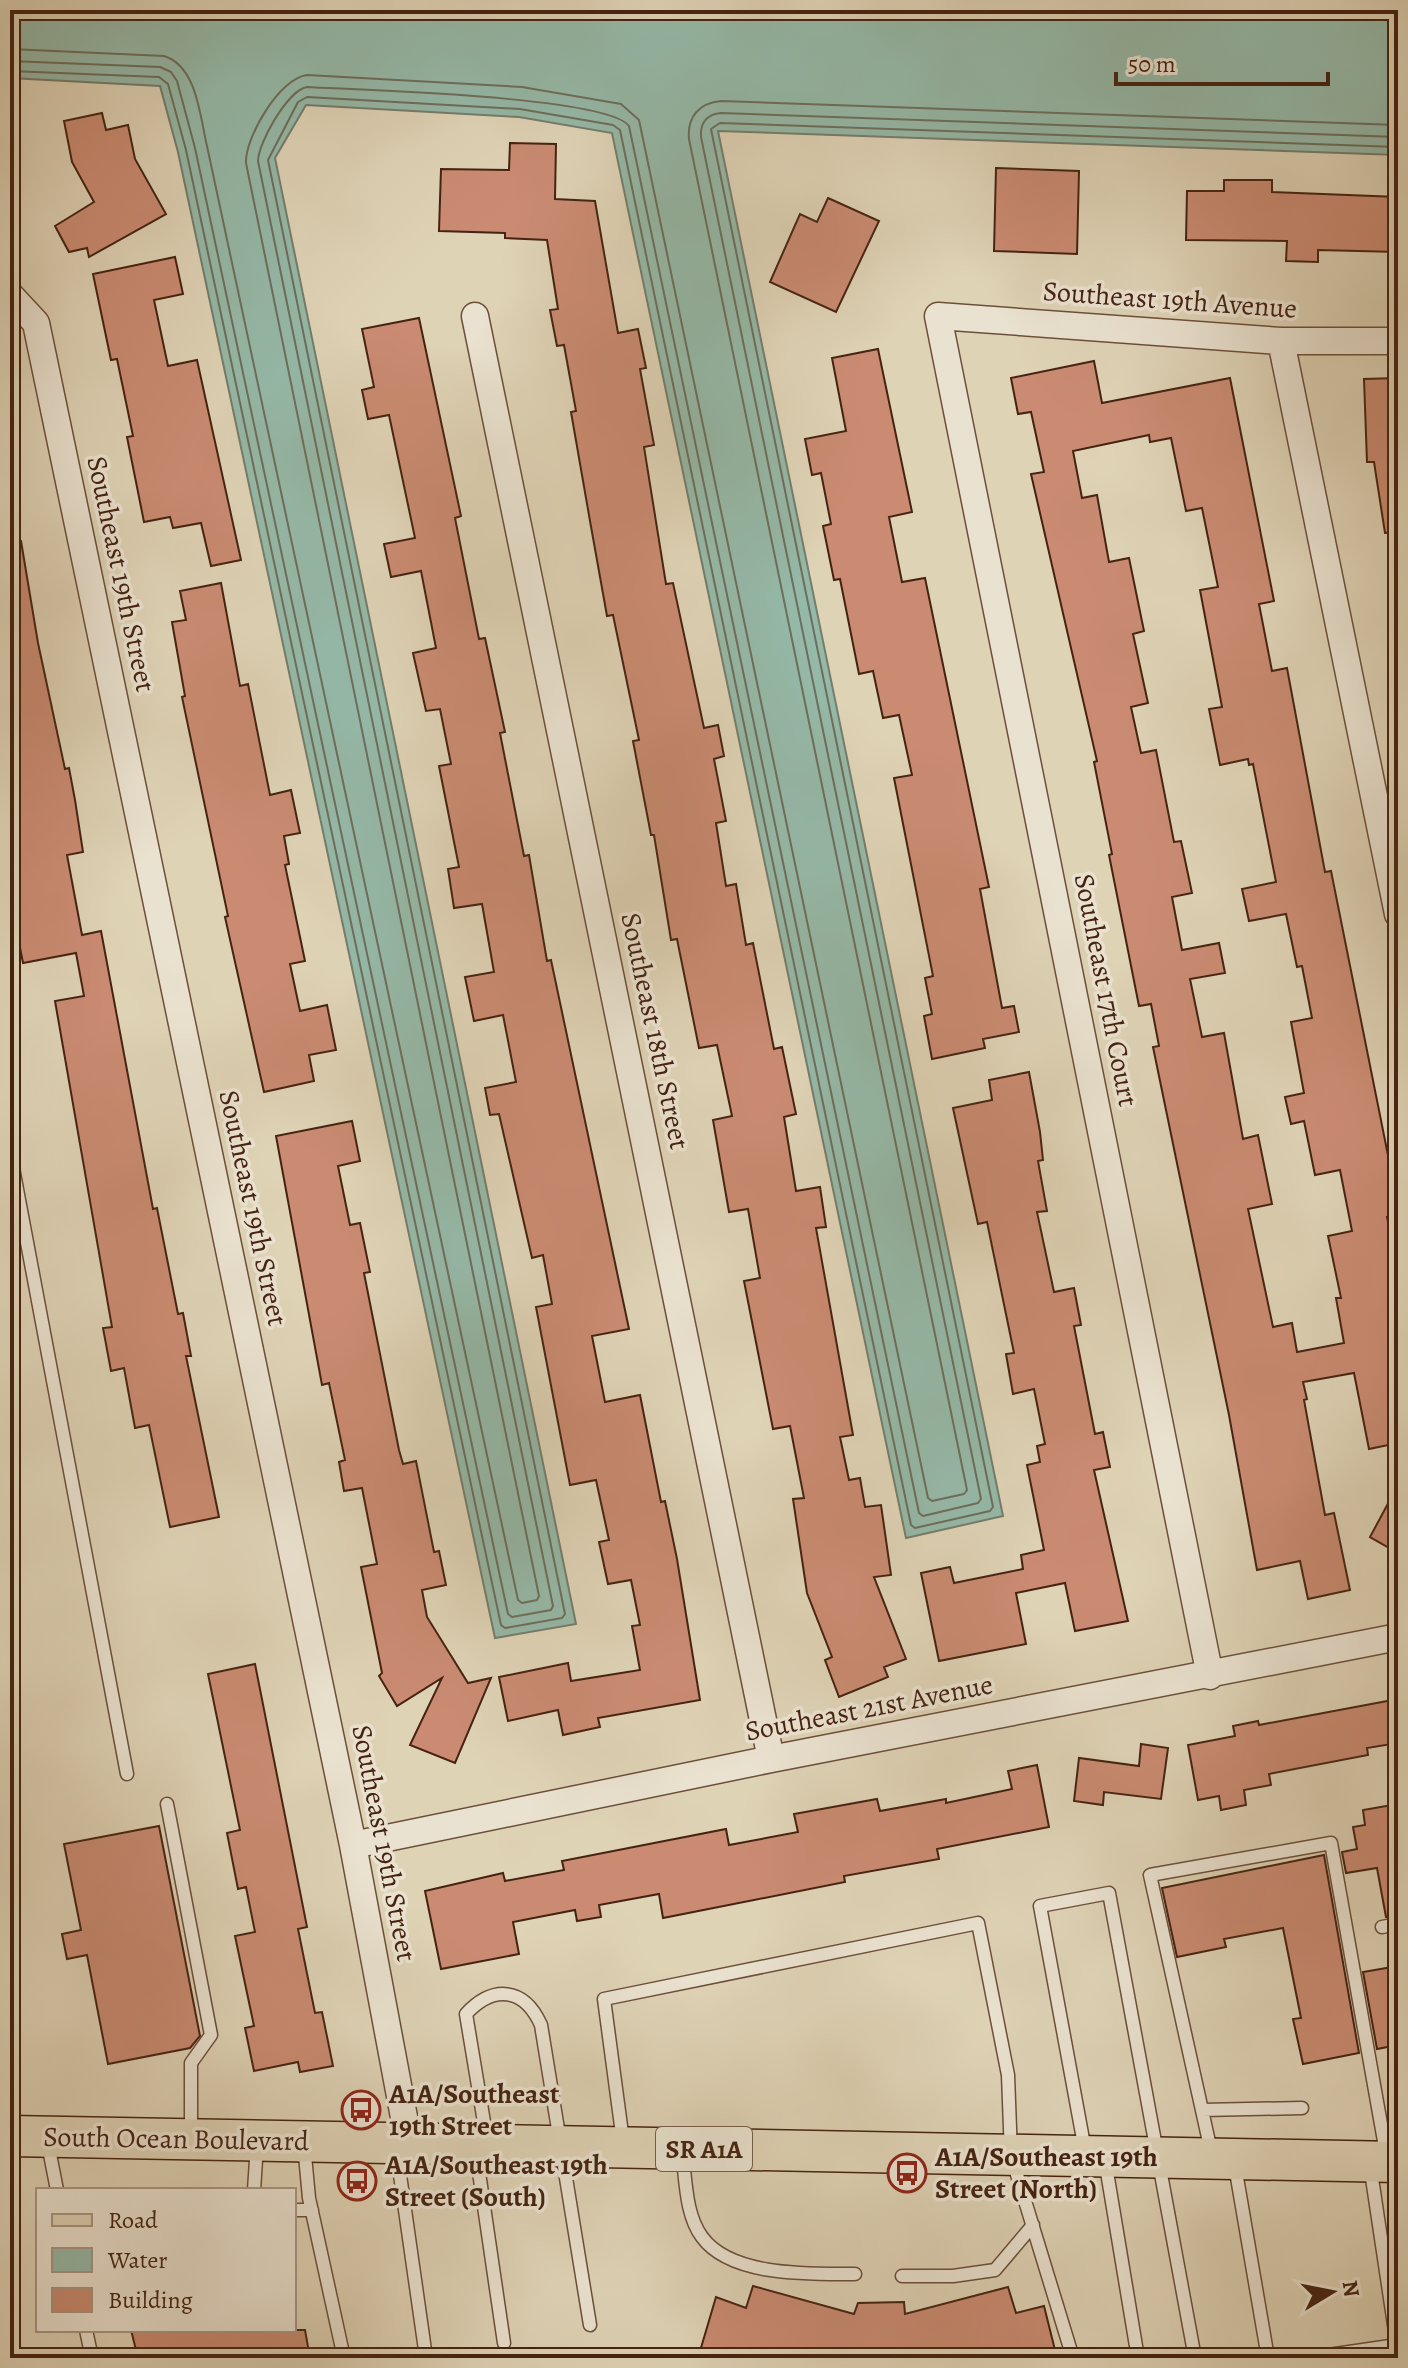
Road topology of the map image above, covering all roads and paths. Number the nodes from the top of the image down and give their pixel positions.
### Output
1 (10, 295) edge
2 (475, 316) dead end
3 (938, 316) joint
4 (1281, 341) junction
5 (1398, 341) edge
6 (1398, 914) edge
7 (10, 1154) edge
8 (1398, 1637) edge
9 (1210, 1676) junction
10 (771, 1759) junction
11 (127, 1774) dead end
12 (167, 1804) dead end
13 (353, 1845) junction
14 (1398, 1924) edge
15 (1382, 1927) dead end
16 (1302, 2108) dead end
17 (1202, 2110) junction
18 (29, 2136) edge
19 (191, 2140) junction
20 (257, 2141) junction
21 (303, 2142) junction
22 (402, 2144) junction
23 (482, 2145) junction
24 (561, 2146) junction
25 (624, 2148) junction
26 (682, 2149) junction
27 (1011, 2155) junction
28 (1095, 2157) junction
29 (1160, 2158) junction
30 (1223, 2159) junction
31 (1385, 2162) edge
32 (56, 2188) edge
33 (254, 2188) edge
34 (296, 2210) edge
35 (312, 2210) junction
36 (1033, 2225) junction
37 (855, 2274) dead end
38 (902, 2276) dead end
39 (590, 2325) dead end
40 (86, 2332) edge
41 (504, 2343) dead end
42 (92, 2358) edge
43 (344, 2358) edge
44 (416, 2358) edge
45 (1073, 2358) edge
46 (1138, 2358) edge
47 (1195, 2358) edge
48 (1268, 2358) edge
49 (1308, 2358) edge

1 - 13 street, Southeast 19th Street
2 - 10 street, Southeast 18th Street
3 - 4 street, Southeast 19th Avenue
3 - 9 street, Southeast 17th Court
4 - 5 street, Southeast 19th Avenue
4 - 6 street
7 - 11 lane
8 - 9 street, Southeast 21st Avenue
9 - 10 street, Southeast 21st Avenue
10 - 13 street, Southeast 21st Avenue
12 - 19 lane
13 - 22 street, Southeast 19th Street
14 - 15 lane
16 - 17 lane
17 - 30 lane
17 - 31 lane
18 - 19 main road, South Ocean Boulevard / SR A1A
18 - 32 lane
19 - 20 main road, South Ocean Boulevard / SR A1A
20 - 21 main road, South Ocean Boulevard / SR A1A
20 - 33 lane
21 - 22 main road, South Ocean Boulevard / SR A1A
21 - 35 lane
22 - 23 main road, South Ocean Boulevard / SR A1A
22 - 44 lane
23 - 24 main road, South Ocean Boulevard / SR A1A
23 - 24 lane
23 - 41 lane
24 - 25 main road, South Ocean Boulevard / SR A1A
24 - 39 lane
25 - 26 main road, South Ocean Boulevard / SR A1A
25 - 27 lane
26 - 27 main road, South Ocean Boulevard / SR A1A
26 - 37 lane
27 - 28 main road, South Ocean Boulevard / SR A1A
27 - 36 lane
28 - 29 main road, South Ocean Boulevard / SR A1A
28 - 29 lane
28 - 46 lane
29 - 30 main road, South Ocean Boulevard / SR A1A
29 - 47 lane
30 - 31 main road, South Ocean Boulevard / SR A1A
30 - 48 lane
31 - 49 lane
34 - 35 lane
35 - 43 lane
36 - 38 lane
36 - 45 lane
40 - 42 lane

